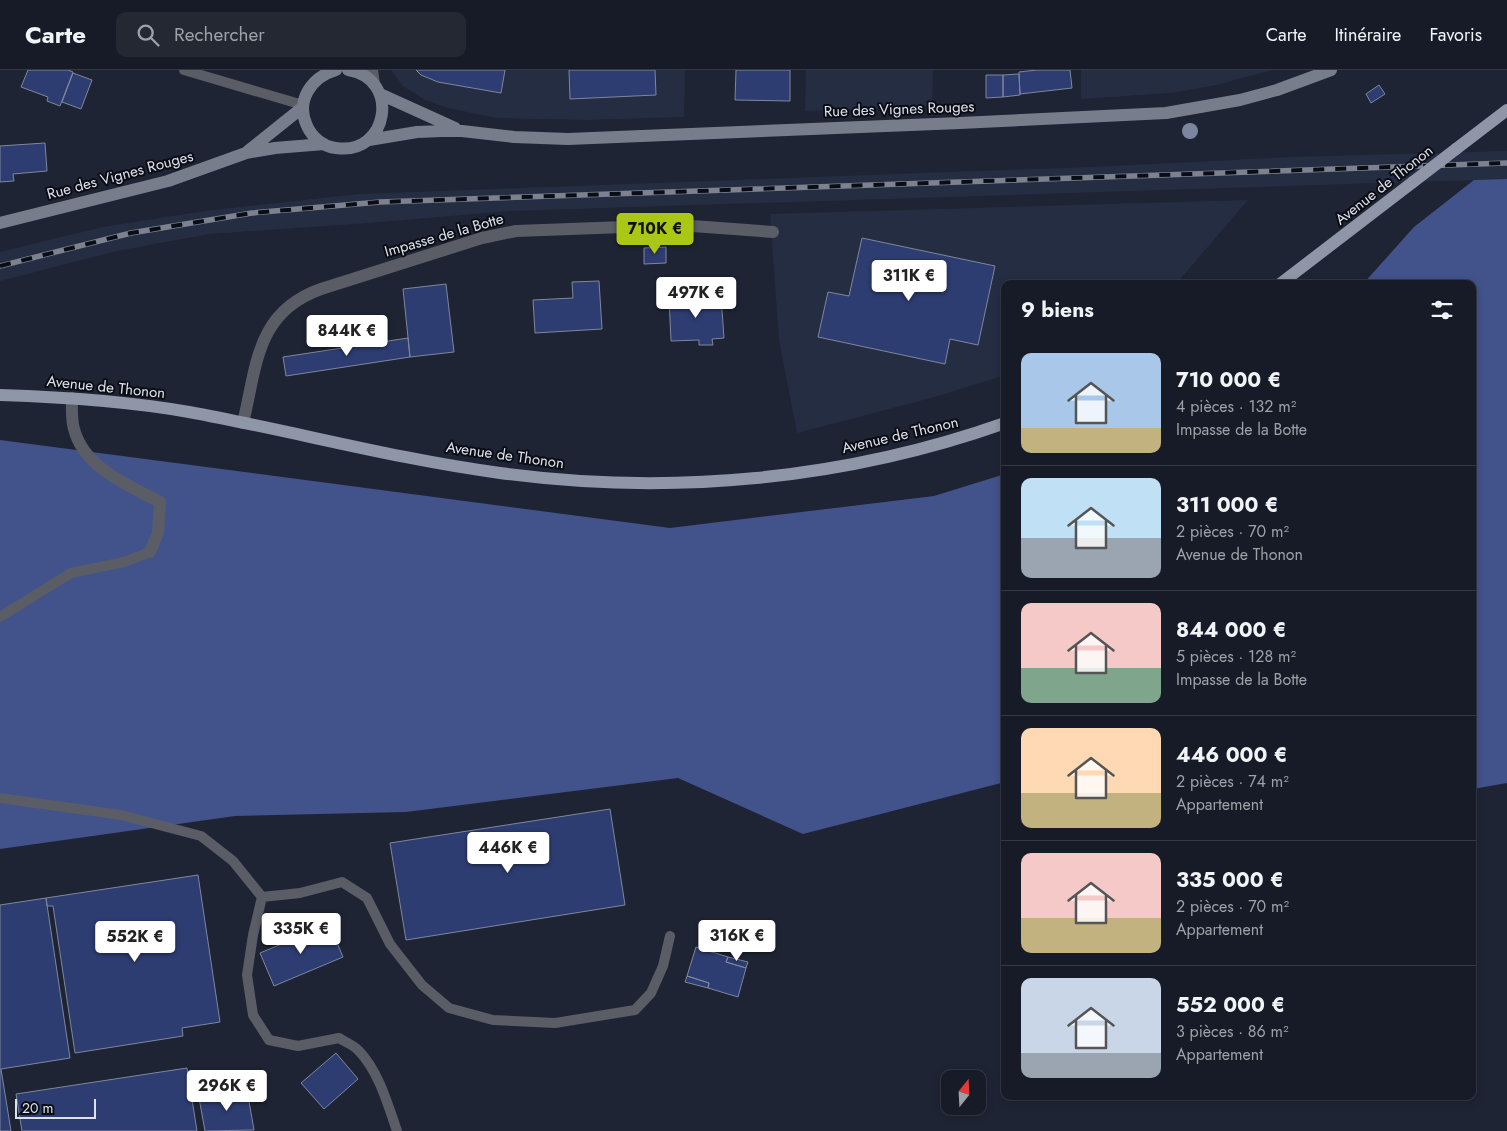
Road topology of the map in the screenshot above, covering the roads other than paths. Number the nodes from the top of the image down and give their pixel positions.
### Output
1 (184, 70) edge
2 (336, 70) edge
3 (348, 70) edge
4 (372, 70) edge
5 (1331, 70) edge
6 (322, 73) edge
7 (377, 89) junction
8 (303, 106) junction
9 (1507, 110) edge
10 (462, 131) junction
11 (369, 140) junction
12 (324, 144) junction
13 (246, 152) junction
14 (0, 224) edge
15 (773, 232) dead end
16 (1285, 280) edge
17 (0, 395) edge
18 (72, 398) junction
19 (243, 423) junction
20 (1001, 424) edge
21 (150, 552) joint
22 (0, 617) edge
23 (0, 798) edge
24 (262, 897) junction
25 (670, 936) dead end
26 (397, 1131) edge

1 - 8 lane
2 - 6 street
3 - 7 street, Rue des Vignes Rouges
4 - 7 street
5 - 10 street, Rue des Vignes Rouges
6 - 8 street
7 - 10 street, Rue des Vignes Rouges
7 - 11 street
8 - 12 street
8 - 13 street, Rue des Vignes Rouges
9 - 16 main road, Avenue de Thonon, bridge
10 - 11 street, Rue des Vignes Rouges
11 - 12 street, Rue des Vignes Rouges
12 - 13 street, Rue des Vignes Rouges
13 - 14 street, Rue des Vignes Rouges
15 - 19 street, Impasse de la Botte
17 - 18 main road, Avenue de Thonon
18 - 19 main road, Avenue de Thonon
18 - 21 street
19 - 20 main road, Avenue de Thonon
21 - 22 lane
23 - 24 lane
24 - 25 lane
24 - 26 lane

